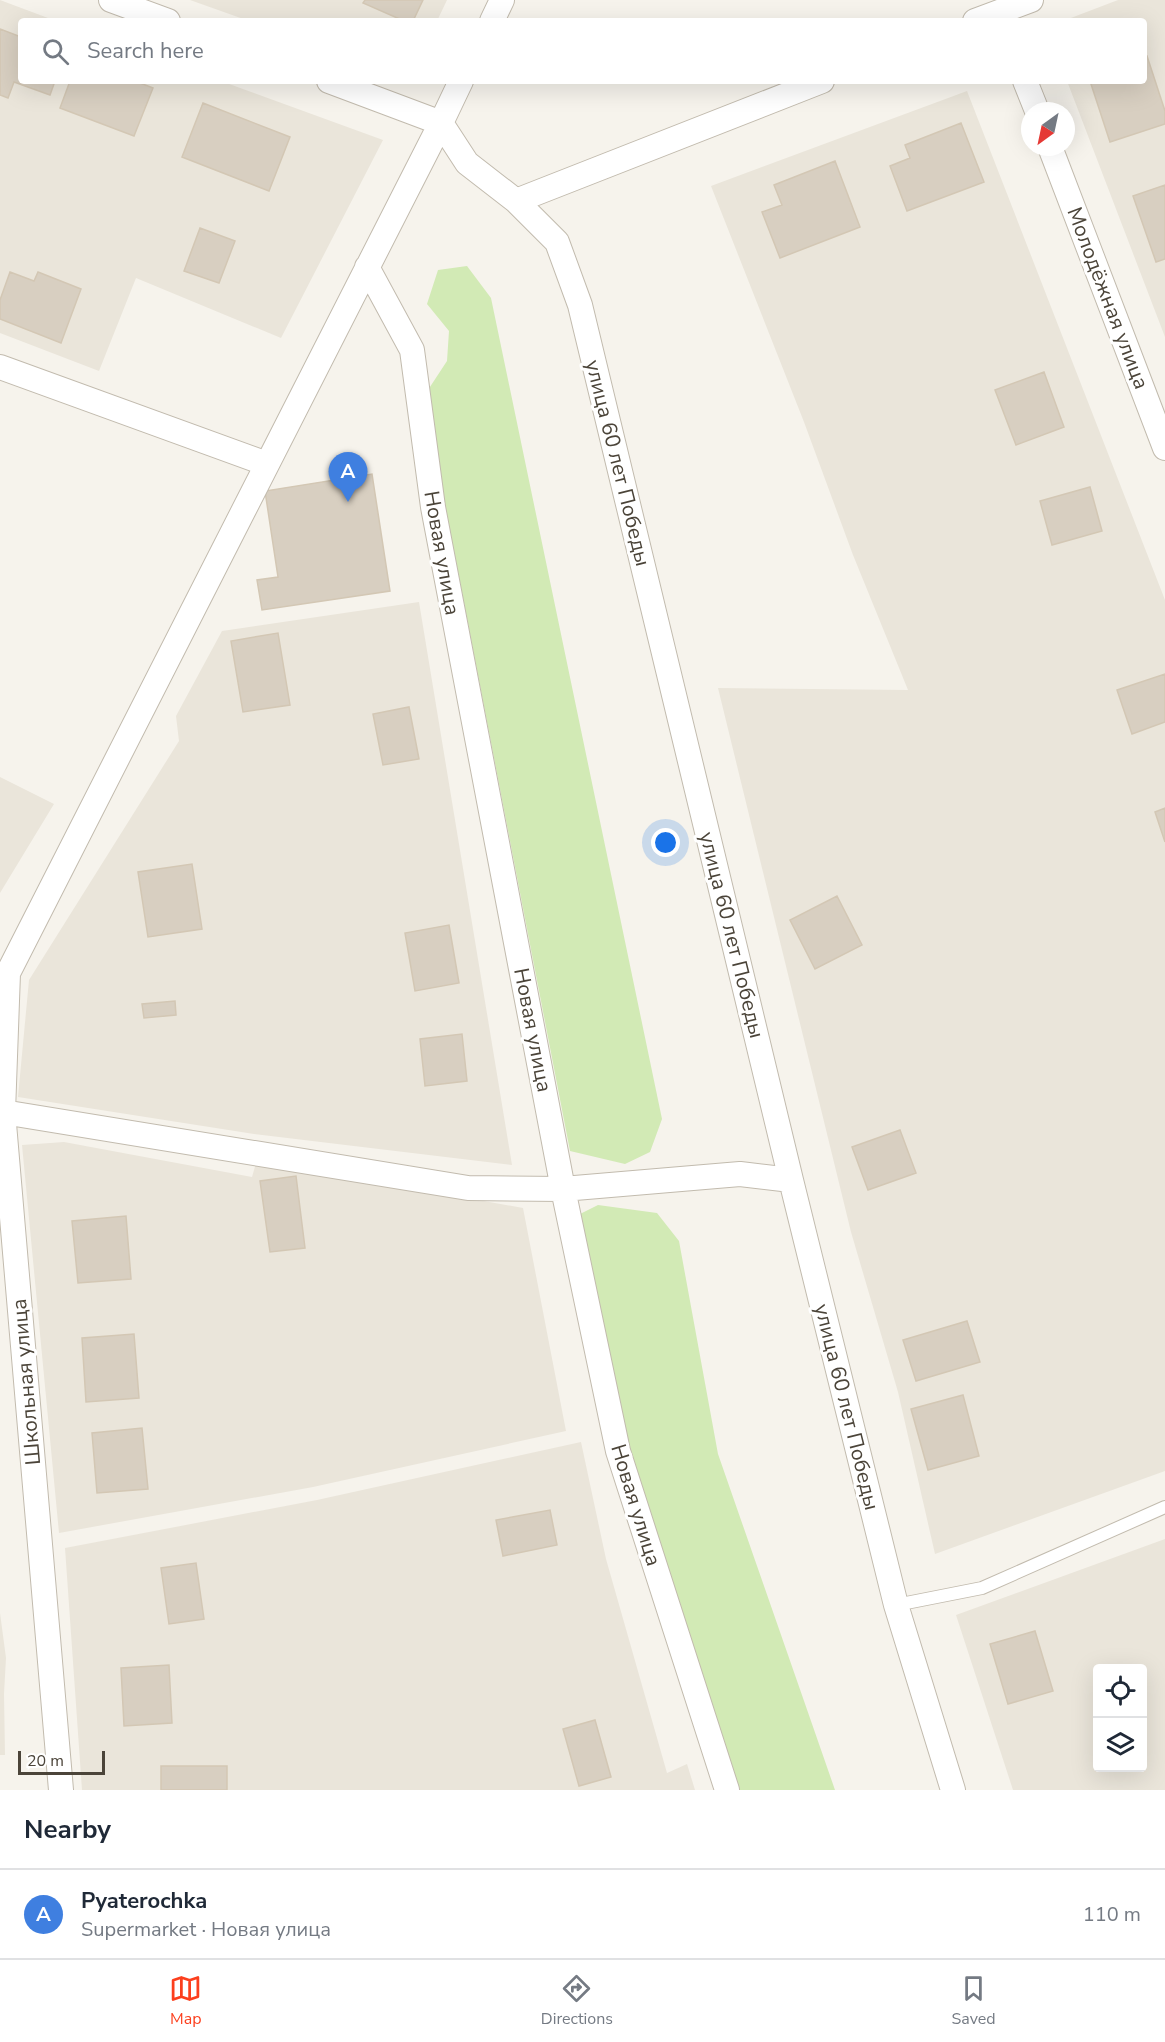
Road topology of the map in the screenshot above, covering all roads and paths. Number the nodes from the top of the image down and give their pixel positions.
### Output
1 (111, 0) edge
2 (502, 0) edge
3 (1031, 0) edge
4 (999, 11) edge
5 (160, 18) edge
6 (493, 18) edge
7 (982, 18) edge
8 (337, 84) edge
9 (460, 84) edge
10 (814, 84) edge
11 (1026, 84) edge
12 (1033, 102) edge
13 (441, 123) junction
14 (1053, 156) edge
15 (516, 201) junction
16 (367, 267) junction
17 (0, 367) edge
18 (1165, 448) edge
19 (267, 464) junction
20 (4, 979) edge
21 (3, 1112) junction
22 (3, 1160) edge
23 (791, 1180) junction
24 (563, 1189) junction
25 (1165, 1508) edge
26 (896, 1605) junction
27 (61, 1790) edge
28 (727, 1790) edge
29 (953, 1790) edge

1 - 5 street
2 - 6 street
3 - 4 street
4 - 7 street
8 - 13 street
9 - 13 street
10 - 15 street
11 - 12 street
13 - 15 street, улица 60 лет Победы
13 - 16 street
14 - 18 street, Молодёжная улица
15 - 23 street, улица 60 лет Победы
16 - 19 street
16 - 24 street, Новая улица
17 - 19 street
19 - 20 street
20 - 21 street, Школьная улица
21 - 22 street, Школьная улица
21 - 24 street
22 - 27 street, Школьная улица
23 - 24 street
23 - 26 street, улица 60 лет Победы
24 - 28 street, Новая улица
25 - 26 lane
26 - 29 street, улица 60 лет Победы

